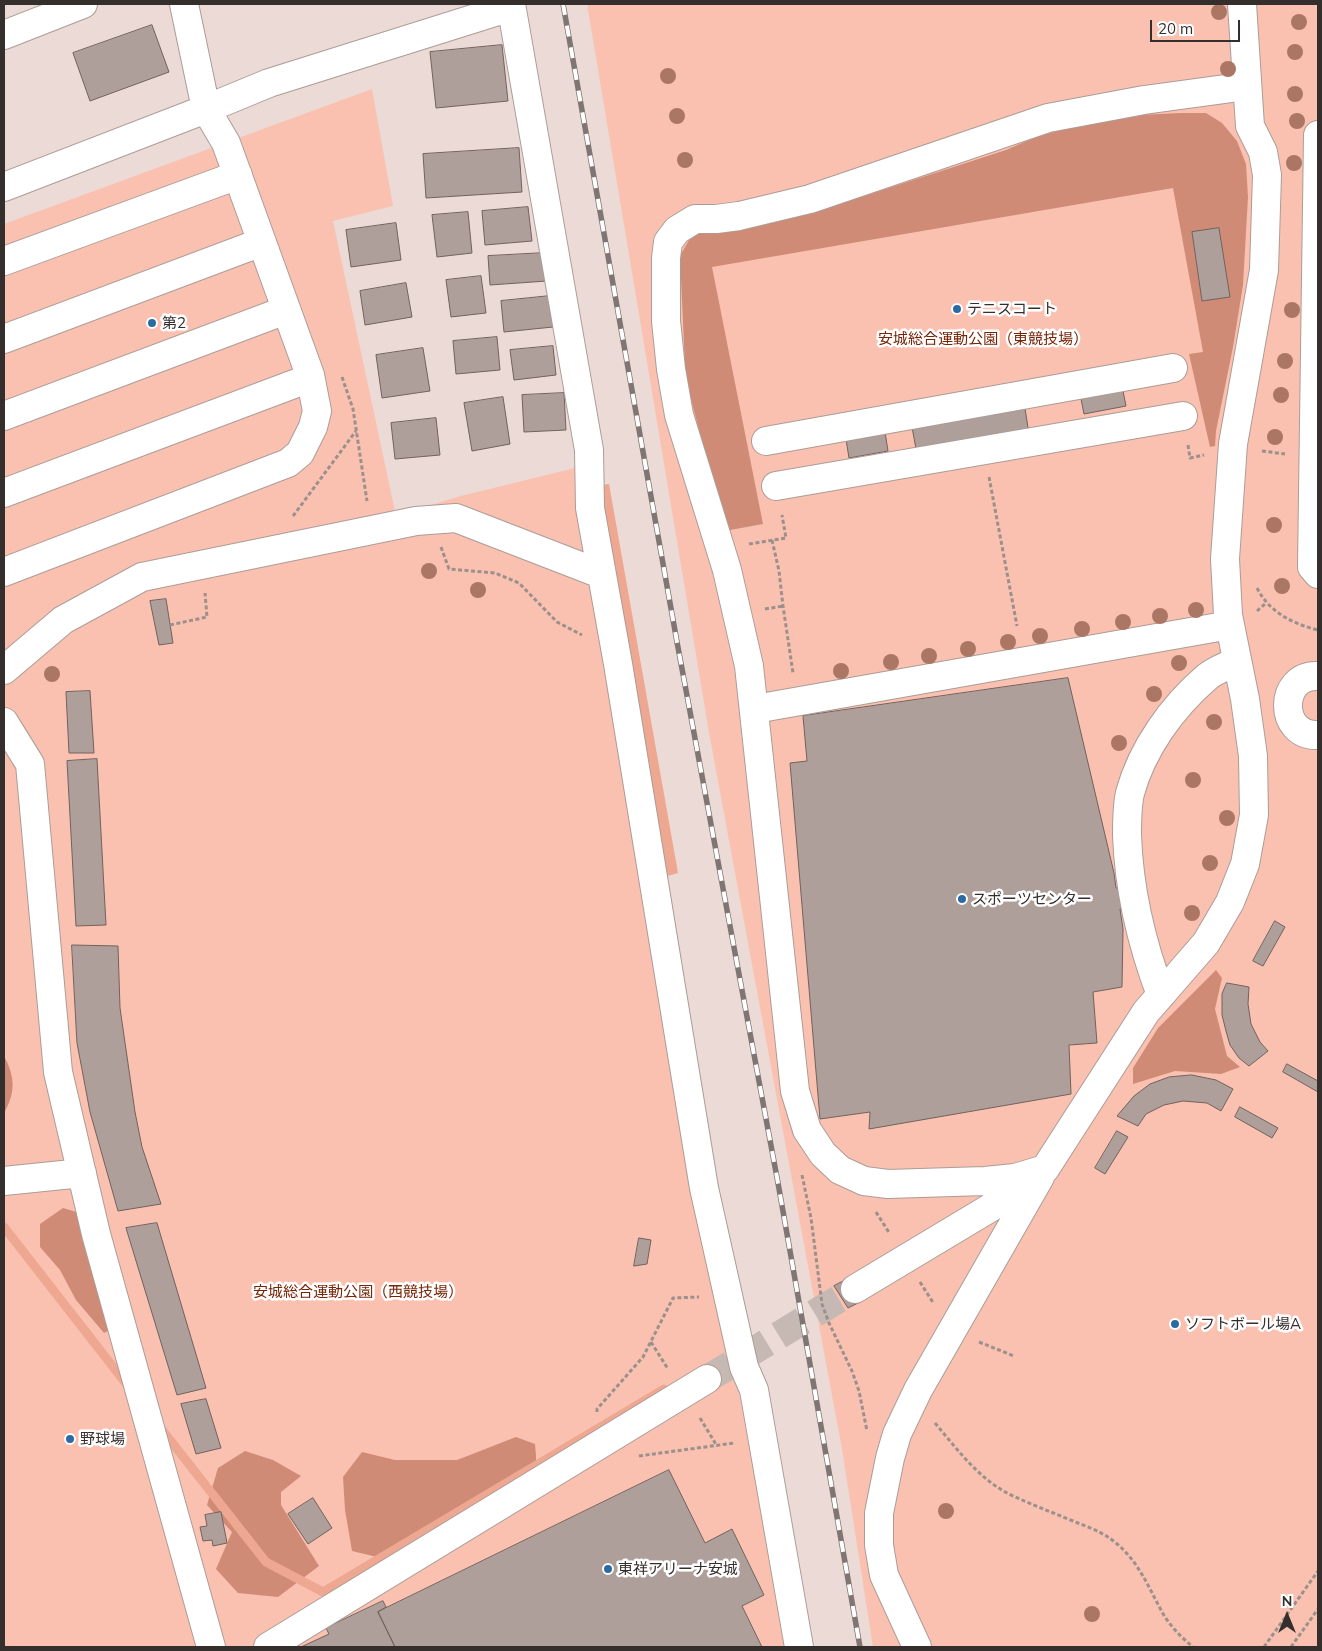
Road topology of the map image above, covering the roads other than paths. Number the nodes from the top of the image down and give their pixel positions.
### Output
1 (83, 4) edge
2 (184, 4) edge
3 (1242, 4) edge
4 (511, 6) edge
5 (4, 35) edge
6 (1247, 86) junction
7 (206, 109) junction
8 (1318, 135) edge
9 (238, 175) junction
10 (4, 187) edge
11 (262, 242) junction
12 (4, 261) edge
13 (286, 310) junction
14 (1317, 332) edge
15 (4, 340) edge
16 (1174, 368) dead end
17 (310, 378) junction
18 (4, 416) edge
19 (1182, 416) dead end
20 (766, 441) dead end
21 (776, 486) dead end
22 (4, 493) edge
23 (593, 571) dead end
24 (4, 572) edge
25 (1318, 574) edge
26 (1230, 625) junction
27 (1237, 661) junction
28 (4, 670) edge
29 (1318, 676) edge
30 (755, 709) junction
31 (4, 722) edge
32 (1318, 735) edge
33 (1161, 995) junction
34 (1045, 1169) junction
35 (82, 1174) junction
36 (4, 1181) edge
37 (855, 1289) tunnel mouth
38 (707, 1380) tunnel mouth
39 (211, 1647) edge
40 (268, 1647) edge
41 (799, 1647) edge
42 (917, 1647) edge

1 - 5 street
2 - 7 street
3 - 6 street
4 - 7 street
4 - 41 street
6 - 26 street
6 - 30 street
7 - 9 street
7 - 10 street
8 - 14 street
9 - 11 street
9 - 12 street
11 - 13 street
11 - 15 street
13 - 17 street
13 - 18 street
14 - 25 street
16 - 20 street
17 - 22 street
17 - 24 street
19 - 21 street
23 - 28 street
26 - 27 street
26 - 30 street
27 - 33 street
27 - 33 street
29 - 32 street
30 - 34 street
31 - 35 street
33 - 34 street
34 - 37 street
34 - 42 street
35 - 36 street
35 - 39 street
38 - 40 street

